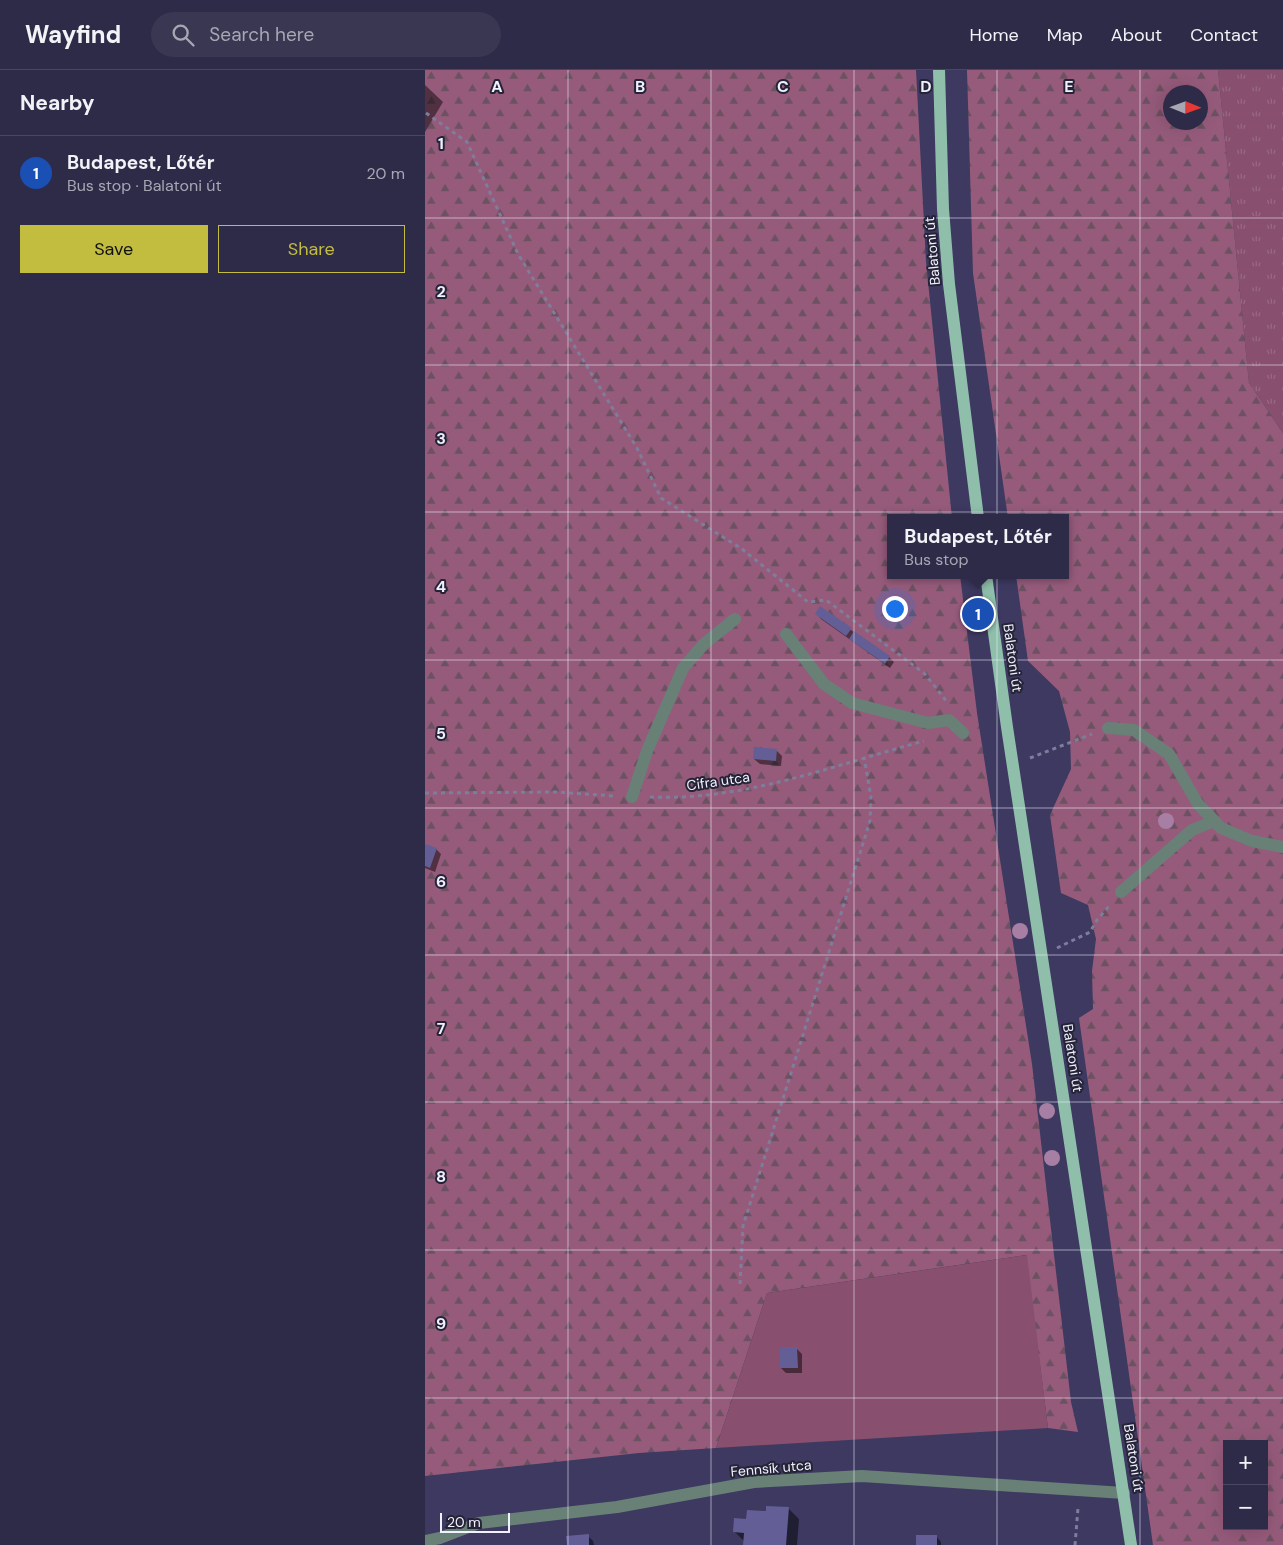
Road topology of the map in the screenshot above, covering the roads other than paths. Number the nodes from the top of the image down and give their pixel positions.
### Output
1 (939, 70) edge
2 (978, 514) edge
3 (987, 579) edge
4 (735, 619) dead end
5 (786, 634) dead end
6 (1108, 728) road end
7 (963, 733) dead end
8 (633, 797) road end
9 (1214, 821) junction
10 (1283, 847) edge
11 (1121, 892) road end
12 (1124, 1494) junction
13 (425, 1541) edge
14 (1131, 1545) edge

1 - 2 main road, Balatoni út
3 - 12 main road, Balatoni út
4 - 8 street
5 - 7 street
6 - 9 street
9 - 10 street
9 - 11 street
12 - 13 street, Fennsík utca
12 - 14 main road, Balatoni út

